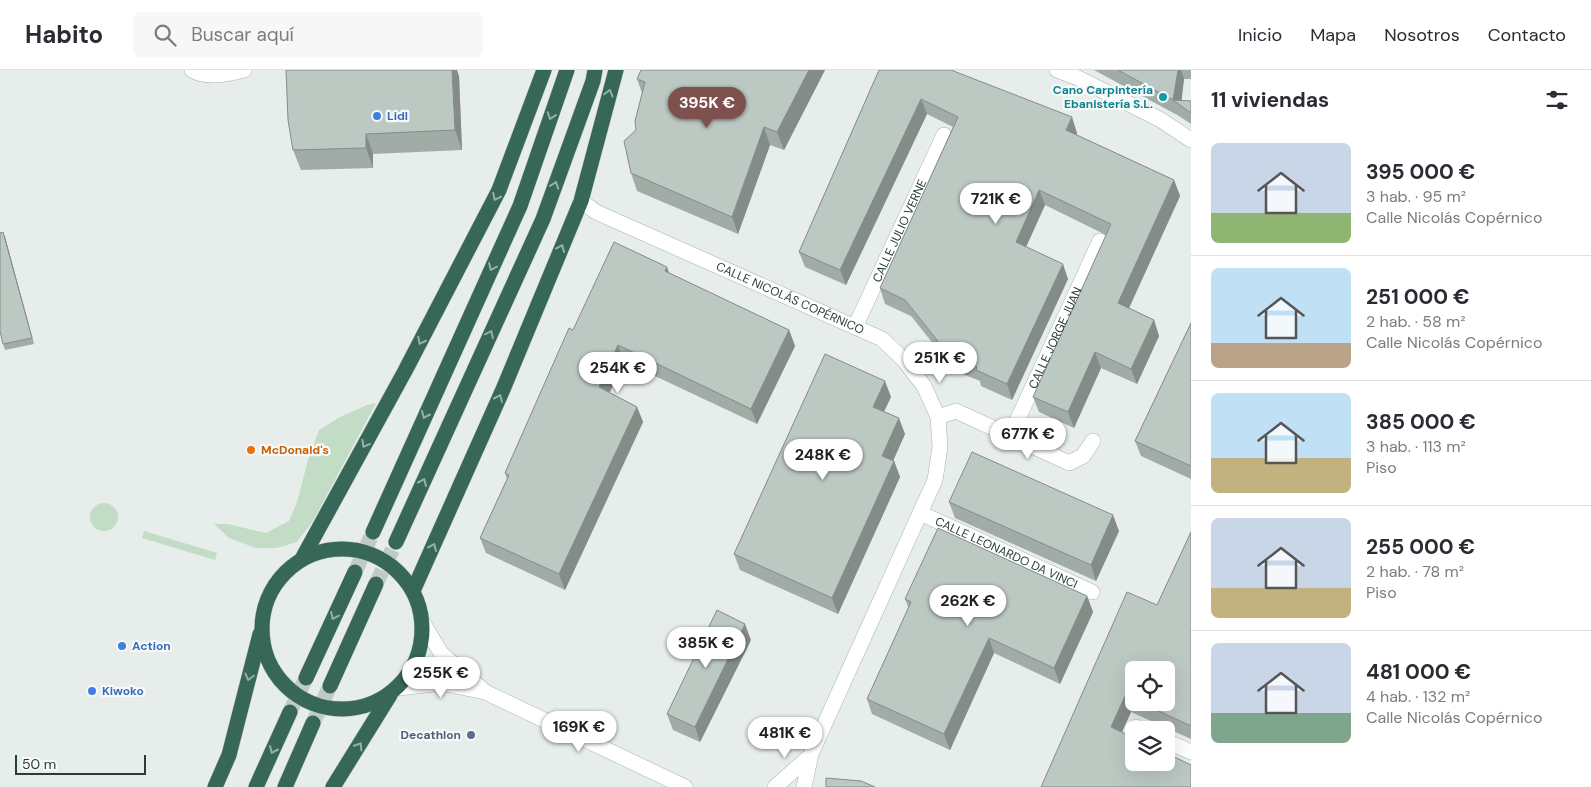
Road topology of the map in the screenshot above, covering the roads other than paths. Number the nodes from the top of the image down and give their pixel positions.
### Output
1 (192, 70) edge
2 (244, 70) edge
3 (544, 70) edge
4 (567, 70) edge
5 (595, 70) edge
6 (616, 70) edge
7 (1066, 72) edge
8 (944, 135) dead end
9 (1191, 140) edge
10 (580, 201) junction
11 (1100, 241) dead end
12 (855, 327) junction
13 (938, 416) junction
14 (1010, 436) junction
15 (1093, 441) dead end
16 (920, 514) junction
17 (373, 532) tunnel mouth
18 (396, 542) tunnel mouth
19 (303, 557) junction
20 (355, 572) tunnel mouth
21 (376, 584) tunnel mouth
22 (413, 591) junction
23 (1092, 592) dead end
24 (423, 623) junction
25 (261, 630) junction
26 (306, 678) tunnel mouth
27 (330, 686) tunnel mouth
28 (394, 692) junction
29 (485, 692) junction
30 (290, 712) tunnel mouth
31 (313, 723) tunnel mouth
32 (1175, 745) edge
33 (1191, 752) edge
34 (811, 754) junction
35 (799, 767) junction
36 (216, 787) edge
37 (256, 787) edge
38 (284, 787) edge
39 (333, 787) edge
40 (685, 787) edge
41 (776, 787) edge
42 (791, 787) edge
43 (804, 787) edge

1 - 2 street
3 -> 19 highway
4 -> 17 highway
18 -> 5 highway
10 -> 6 highway
7 - 9 street
8 - 12 street, CALLE JULIO VERNE
10 - 12 street, CALLE NICOLÁS COPÉRNICO
22 -> 10 highway
11 - 14 street, CALLE JORGE JUAN
12 - 13 street, CALLE NICOLÁS COPÉRNICO
13 - 14 street
13 - 16 street, CALLE NICOLÁS COPÉRNICO
14 - 15 street
16 - 23 street, CALLE LEONARDO DA VINCI
16 - 34 street, CALLE NICOLÁS COPÉRNICO
19 - 22 highway
19 - 25 highway
20 -> 26 highway
21 - 27 highway
22 - 24 highway
24 - 28 highway
24 - 29 street
25 - 28 highway
25 -> 36 highway
28 - 29 street
39 -> 28 highway
29 - 40 street
30 -> 37 highway
31 - 38 highway
32 - 33 street
34 - 35 street, CALLE NICOLÁS COPÉRNICO
34 - 43 street, CALLE NICOLÁS COPÉRNICO
35 - 41 street, CALLE NICOLÁS COPÉRNICO
35 - 42 street, CALLE NICOLÁS COPÉRNICO

